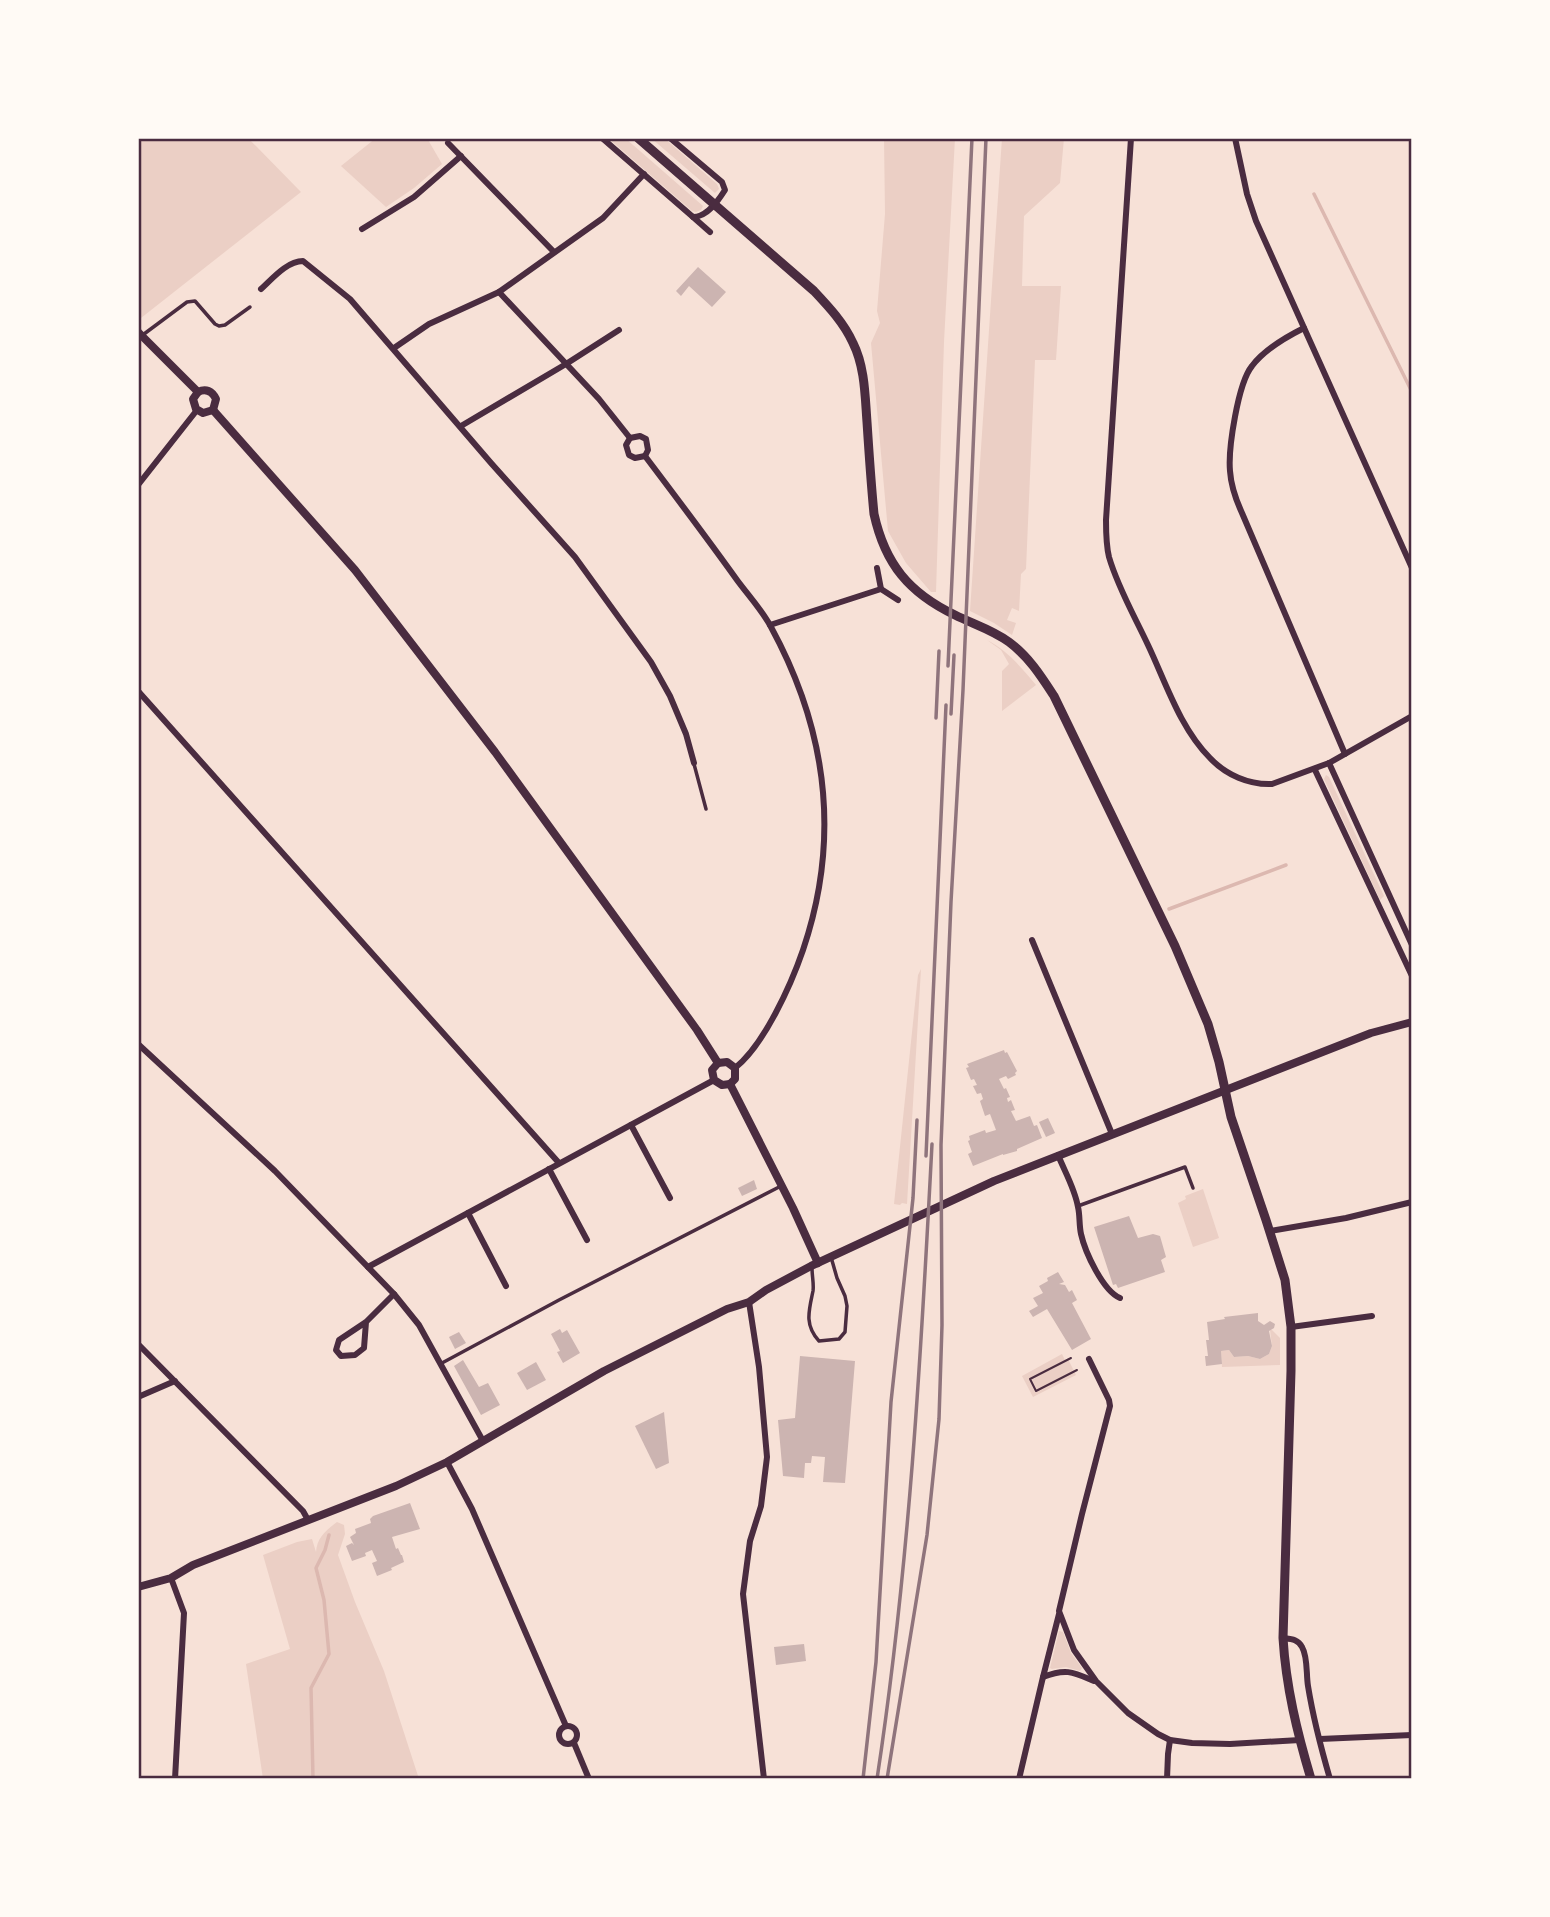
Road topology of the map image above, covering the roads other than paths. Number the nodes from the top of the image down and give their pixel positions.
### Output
1 (602, 138) edge
2 (638, 138) edge
3 (670, 138) edge
4 (1130, 138) edge
5 (1235, 138) edge
6 (448, 143) dead end
7 (461, 156) junction
8 (644, 174) junction
9 (714, 204) junction
10 (693, 218) junction
11 (362, 229) dead end
12 (710, 232) dead end
13 (554, 252) junction
14 (261, 289) dead end
15 (499, 292) junction
16 (250, 306) dead end
17 (1304, 328) junction
18 (619, 330) dead end
19 (140, 334) edge
20 (394, 348) junction
21 (566, 364) junction
22 (198, 392) junction
23 (197, 410) junction
24 (213, 410) junction
25 (461, 426) junction
26 (630, 438) junction
27 (645, 456) junction
28 (138, 485) edge
29 (877, 568) dead end
30 (1412, 568) edge
31 (881, 589) junction
32 (898, 600) dead end
33 (770, 625) junction
34 (138, 691) edge
35 (1412, 716) edge
36 (1346, 754) junction
37 (694, 763) joint
38 (1329, 763) junction
39 (1314, 770) junction
40 (706, 809) dead end
41 (1032, 940) dead end
42 (1412, 945) edge
43 (1412, 976) edge
44 (1412, 1022) edge
45 (138, 1044) edge
46 (718, 1063) junction
47 (735, 1068) junction
48 (714, 1080) junction
49 (730, 1084) junction
50 (1225, 1089) junction
51 (631, 1125) junction
52 (1112, 1134) junction
53 (1058, 1156) junction
54 (559, 1163) junction
55 (549, 1169) junction
56 (781, 1186) junction
57 (1193, 1188) dead end
58 (670, 1198) dead end
59 (1412, 1202) edge
60 (1078, 1206) junction
61 (468, 1213) junction
62 (1270, 1231) junction
63 (587, 1240) dead end
64 (831, 1257) junction
65 (815, 1264) junction
66 (368, 1267) junction
67 (506, 1286) dead end
68 (394, 1294) junction
69 (1120, 1298) dead end
70 (748, 1302) junction
71 (1372, 1316) dead end
72 (366, 1322) junction
73 (1291, 1328) junction
74 (138, 1344) edge
75 (1089, 1359) dead end
76 (441, 1363) junction
77 (175, 1381) junction
78 (138, 1397) edge
79 (483, 1441) junction
80 (447, 1462) junction
81 (308, 1520) junction
82 (171, 1578) junction
83 (138, 1587) edge
84 (1059, 1611) junction
85 (1283, 1638) junction
86 (1043, 1676) junction
87 (1096, 1681) junction
88 (566, 1726) junction
89 (1412, 1735) edge
90 (1320, 1739) junction
91 (1170, 1740) junction
92 (1300, 1741) junction
93 (573, 1743) junction
94 (175, 1779) edge
95 (589, 1779) edge
96 (764, 1779) edge
97 (1019, 1779) edge
98 (1167, 1779) edge
99 (1311, 1779) edge
100 (1330, 1779) edge

1 - 8 street
2 - 9 main road
3 - 9 street
4 - 39 street
5 - 17 street
6 - 7 street
7 - 11 street
7 - 13 street
8 - 10 street
8 - 13 street
9 - 10 street
9 - 50 main road
10 - 12 street
13 - 15 street
14 - 20 street
15 - 20 street
15 - 21 street
16 - 19 lane
17 - 30 street
17 - 36 street
18 - 21 street
19 - 22 street
20 - 25 street
21 - 25 street
21 - 26 street
22 - 23 street
22 - 24 street
23 - 24 street
23 - 28 street
24 - 46 street
25 - 37 street
26 - 27 street
26 - 27 street
27 - 33 street
29 - 31 street
31 - 32 street
31 - 33 street
33 - 47 street
34 - 54 street
35 - 36 street
36 - 38 street
37 - 40 lane
38 - 39 street
38 - 42 street
39 - 43 street
41 - 52 street
44 - 50 street
45 - 66 street
46 - 47 street
46 - 48 street
47 - 49 street
48 - 49 street
48 - 51 street
49 - 56 street
50 - 52 street
50 - 62 main road
51 - 54 street
51 - 58 street
52 - 53 street
53 - 60 street
53 - 64 street
54 - 55 street
55 - 61 street
55 - 63 street
56 - 65 street
56 - 76 lane
57 - 60 lane
59 - 62 street
60 - 69 street
61 - 66 street
61 - 67 street
62 - 73 main road
64 - 65 street
64 - 65 lane
65 - 70 street
66 - 68 street
68 - 72 street
68 - 76 street
70 - 79 street
70 - 96 street
71 - 73 street
72 - 72 street
73 - 85 main road
74 - 77 street
75 - 84 street
76 - 79 street
77 - 78 street
77 - 81 street
79 - 80 street
80 - 81 street
80 - 88 street
81 - 82 street
82 - 83 street
82 - 94 street
84 - 86 street
84 - 87 street
85 - 90 street
85 - 92 main road
86 - 87 street
86 - 97 street
87 - 91 street
88 - 93 street
88 - 93 street
89 - 90 street
90 - 100 street
91 - 92 street
91 - 98 street
92 - 99 main road
93 - 95 street

